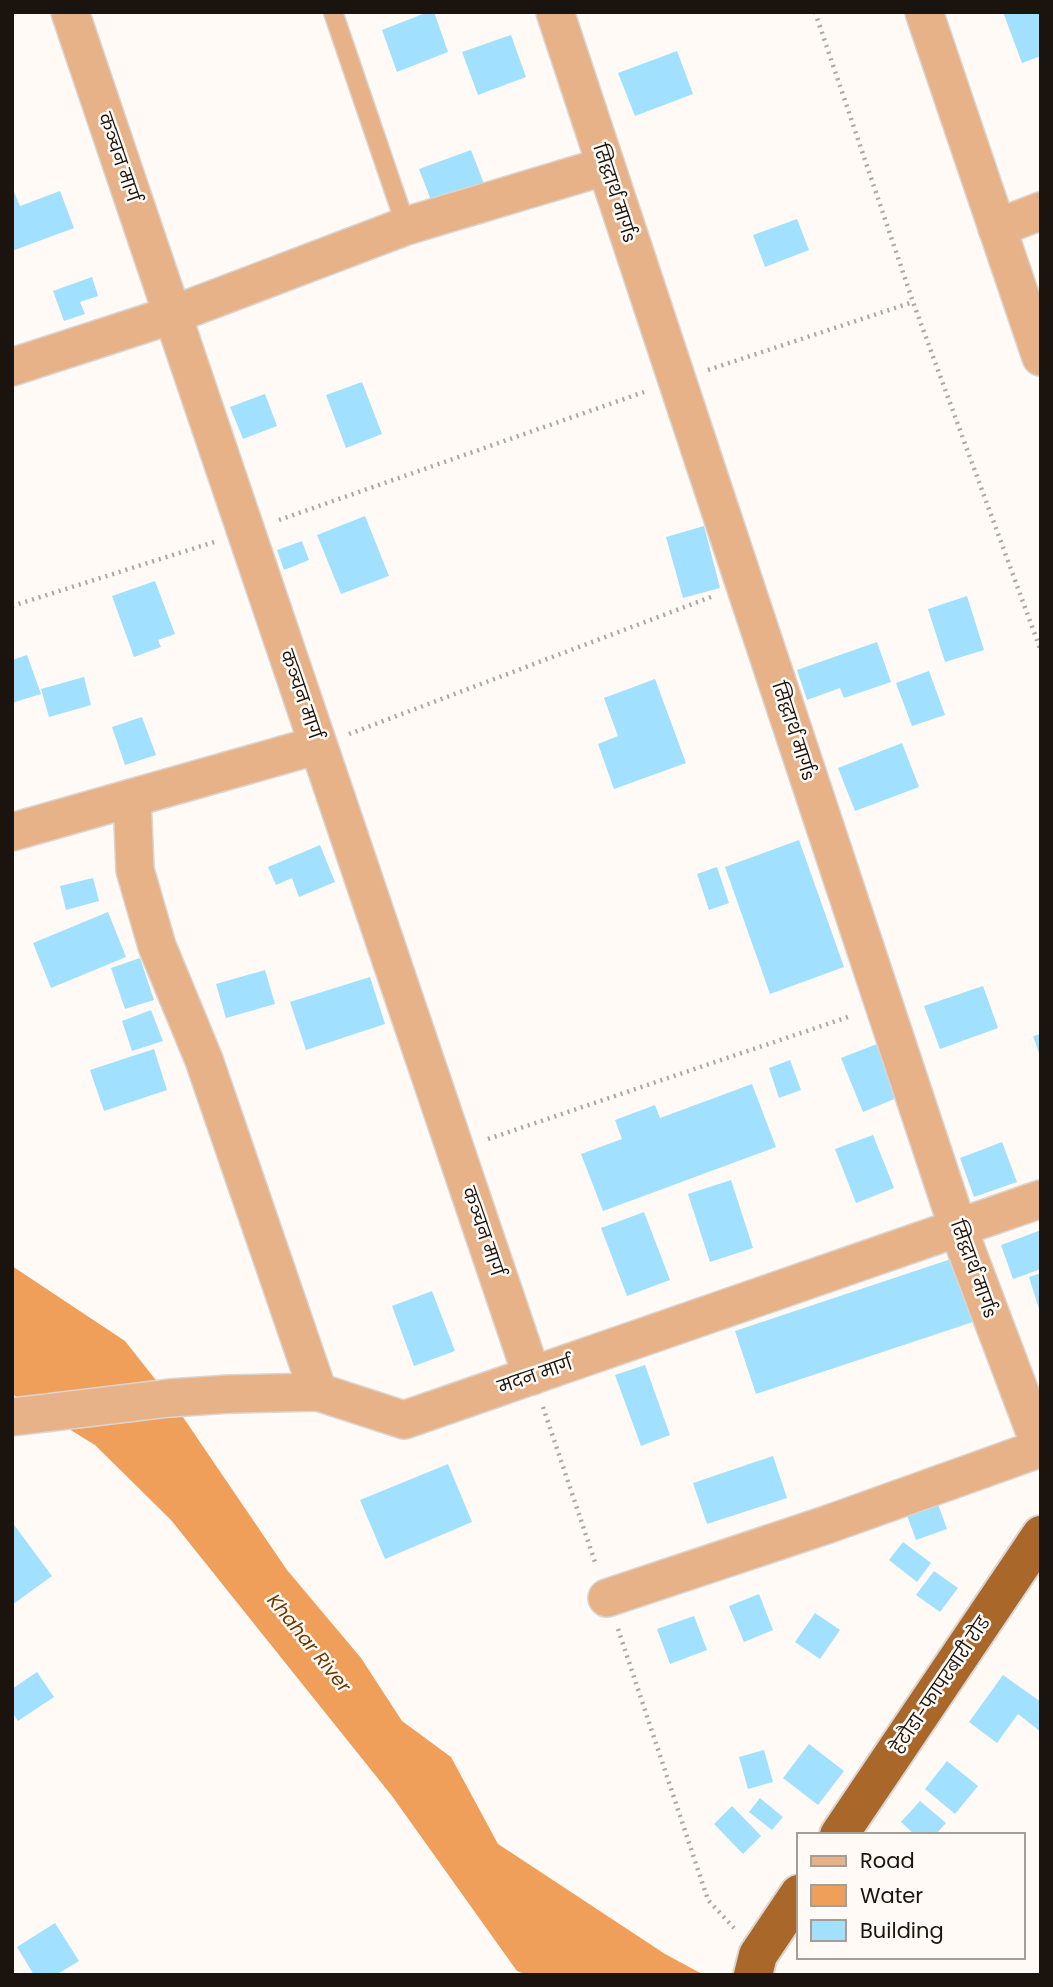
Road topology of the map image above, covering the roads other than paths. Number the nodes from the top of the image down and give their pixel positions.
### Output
1 (70, 12) edge
2 (332, 12) edge
3 (555, 12) edge
4 (925, 12) edge
5 (606, 166) junction
6 (1041, 211) edge
7 (406, 226) junction
8 (998, 228) junction
9 (172, 315) junction
10 (1041, 356) edge
11 (12, 367) edge
12 (318, 745) junction
13 (132, 798) junction
14 (12, 832) edge
15 (1041, 1199) edge
16 (958, 1228) junction
17 (533, 1376) junction
18 (318, 1392) junction
19 (12, 1417) edge
20 (1041, 1448) edge
21 (1041, 1535) edge
22 (607, 1598) road end
23 (840, 1833) edge
24 (797, 1897) edge
25 (756, 1965) edge

1 - 9 street, कञ्चन मार्ग
2 - 7 lane
3 - 5 street, सिद्धार्थ मार्गs
4 - 8 street
5 - 7 street
5 - 16 street, सिद्धार्थ मार्गs
6 - 8 street
7 - 9 street
8 - 10 street
9 - 11 street
9 - 12 street, कञ्चन मार्ग
12 - 13 street
12 - 17 street, कञ्चन मार्ग
13 - 14 street
13 - 18 street
15 - 16 street, मदन मार्ग
16 - 17 street, मदन मार्ग
16 - 20 street, सिद्धार्थ मार्गs
17 - 18 street, मदन मार्ग
18 - 19 street, मदन मार्ग
20 - 22 street
21 - 23 highway, हेटौडा-फापरबारी रोड
24 - 25 highway

